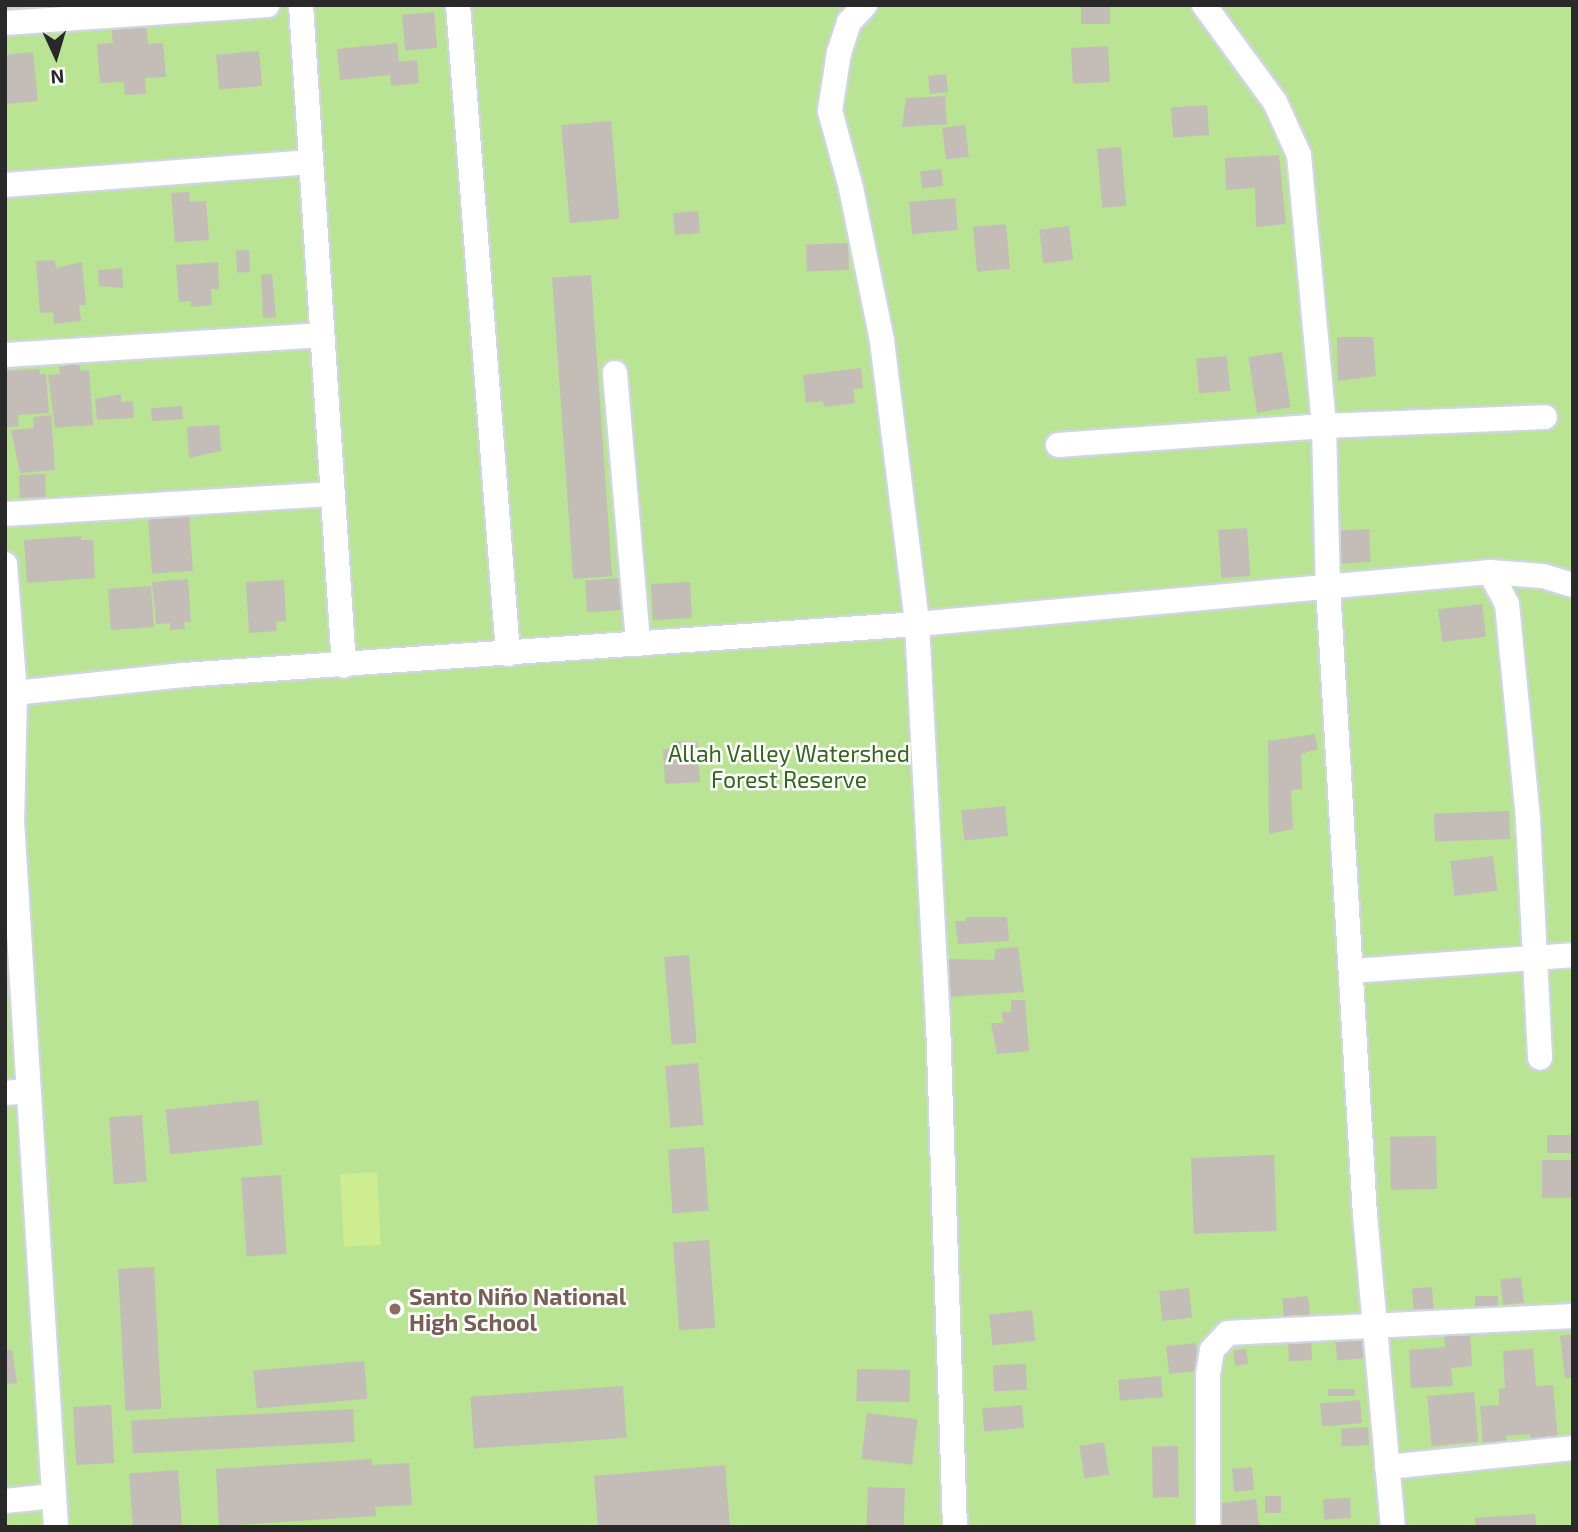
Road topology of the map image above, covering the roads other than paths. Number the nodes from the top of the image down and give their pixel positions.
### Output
1 (267, 5) edge
2 (300, 5) edge
3 (458, 5) edge
4 (865, 5) edge
5 (1204, 5) edge
6 (5, 23) edge
7 (309, 162) junction
8 (5, 186) edge
9 (319, 335) junction
10 (5, 355) edge
11 (615, 373) dead end
12 (1545, 417) dead end
13 (1324, 426) junction
14 (1058, 445) dead end
15 (330, 494) junction
16 (5, 514) edge
17 (5, 564) edge
18 (1490, 572) junction
19 (1573, 585) edge
20 (1328, 586) junction
21 (917, 624) junction
22 (638, 644) junction
23 (508, 654) junction
24 (344, 666) junction
25 (10, 693) edge
26 (9, 822) edge
27 (1573, 954) edge
28 (1536, 957) junction
29 (1351, 971) junction
30 (1540, 1058) dead end
31 (17, 1092) edge
32 (1573, 1317) edge
33 (1375, 1326) junction
34 (1573, 1448) edge
35 (1387, 1467) junction
36 (54, 1496) junction
37 (5, 1501) edge
38 (56, 1527) edge
39 (955, 1527) edge
40 (1208, 1527) edge
41 (1393, 1527) edge

1 - 6 street
2 - 7 street
3 - 23 street
4 - 21 street
5 - 13 street
7 - 8 street
7 - 9 street
9 - 10 street
9 - 15 street
11 - 22 street
12 - 13 street
13 - 14 street
13 - 20 street
15 - 16 street
15 - 24 street
17 - 25 street
18 - 19 street
18 - 20 street
18 - 28 street
20 - 21 street
20 - 29 street
21 - 22 street
21 - 39 street
22 - 23 street
23 - 24 street
24 - 25 street
25 - 26 street
26 - 31 street
27 - 28 street
28 - 29 street
28 - 30 street
29 - 33 street
31 - 36 street
32 - 33 street
33 - 35 street
33 - 40 street
34 - 35 street
35 - 41 street
36 - 37 street
36 - 38 street

